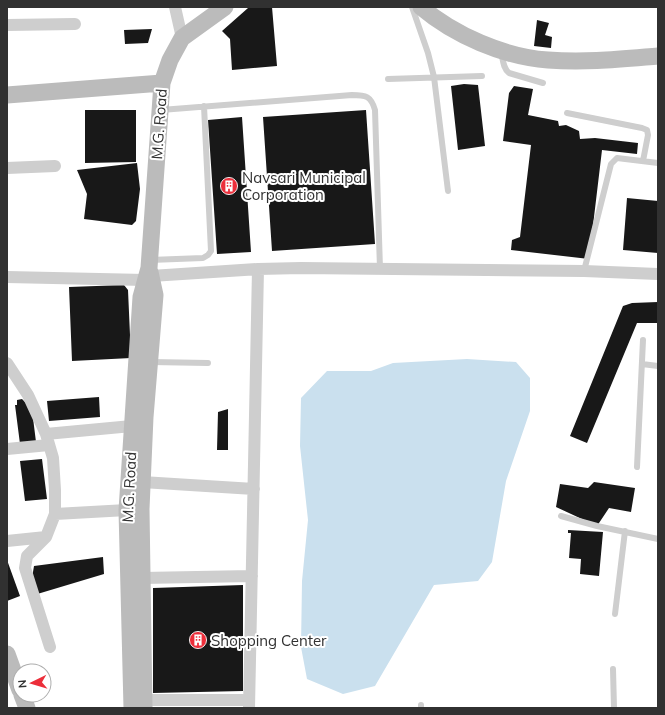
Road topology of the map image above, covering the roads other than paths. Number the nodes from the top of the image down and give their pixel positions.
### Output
1 (175, 7) edge
2 (225, 7) edge
3 (412, 7) edge
4 (420, 7) edge
5 (75, 24) dead end
6 (7, 25) edge
7 (182, 38) junction
8 (501, 50) junction
9 (658, 56) edge
10 (482, 76) dead end
11 (434, 78) junction
12 (388, 79) dead end
13 (162, 83) junction
14 (543, 83) dead end
15 (7, 95) edge
16 (204, 106) junction
17 (160, 110) junction
18 (567, 113) dead end
19 (643, 161) junction
20 (658, 163) edge
21 (55, 166) dead end
22 (7, 168) edge
23 (448, 191) dead end
24 (258, 269) junction
25 (380, 269) junction
26 (149, 271) junction
27 (584, 271) junction
28 (658, 274) edge
29 (7, 277) edge
30 (643, 340) dead end
31 (149, 362) junction
32 (7, 363) edge
33 (208, 363) dead end
34 (642, 364) junction
35 (658, 366) edge
36 (132, 426) junction
37 (48, 439) junction
38 (7, 449) edge
39 (637, 467) dead end
40 (142, 482) junction
41 (254, 489) junction
42 (126, 510) junction
43 (55, 514) junction
44 (561, 516) dead end
45 (625, 531) junction
46 (46, 536) junction
47 (658, 539) edge
48 (7, 541) edge
49 (252, 576) junction
50 (142, 578) junction
51 (615, 614) dead end
52 (50, 647) dead end
53 (7, 654) edge
54 (12, 668) edge
55 (613, 669) dead end
56 (249, 704) edge
57 (140, 705) edge
58 (614, 708) edge

1 - 7 street
2 - 7 main road, M.G. Road
3 - 11 lane
4 - 8 main road
5 - 6 street
7 - 13 main road, M.G. Road
8 - 9 main road
8 - 14 lane
10 - 11 lane
11 - 12 lane
11 - 23 lane
13 - 15 main road
13 - 17 main road, M.G. Road
16 - 17 lane
16 - 25 lane
16 - 26 lane
17 - 26 main road, M.G. Road
18 - 19 lane
19 - 20 lane
19 - 27 lane
21 - 22 street
24 - 25 street
24 - 26 street
24 - 41 street
25 - 27 street
26 - 29 street
26 - 31 main road, M.G. Road
26 - 36 main road, M.G. Road
27 - 28 street
30 - 34 lane
31 - 33 lane
31 - 40 main road, M.G. Road
32 - 37 street
34 - 35 lane
34 - 39 lane
36 - 37 street
36 - 42 main road, M.G. Road
37 - 38 street
37 - 43 street
40 - 41 street
40 - 50 main road, M.G. Road
41 - 49 street
42 - 43 street
42 - 57 main road, M.G. Road
43 - 46 street
44 - 45 lane
45 - 47 lane
45 - 51 lane
46 - 48 street
46 - 52 street
49 - 50 street
49 - 56 street
50 - 57 main road, M.G. Road
53 - 54 main road
55 - 58 lane
56 - 57 street

